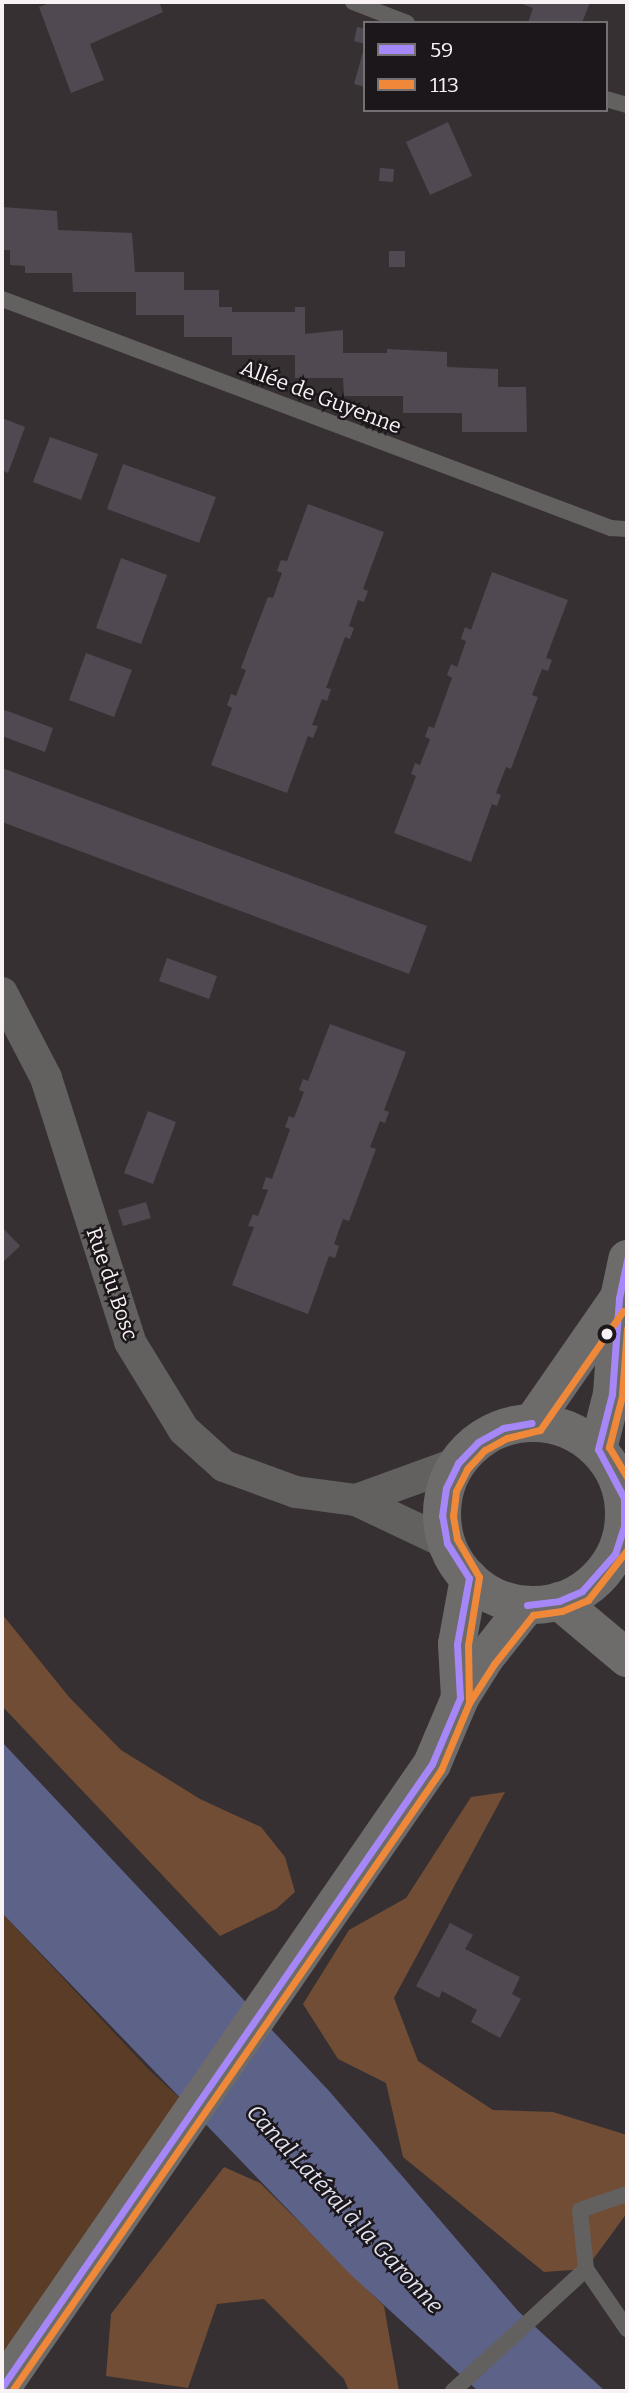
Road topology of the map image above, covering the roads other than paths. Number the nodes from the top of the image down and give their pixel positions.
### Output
1 (353, 2) edge
2 (402, 21) edge
3 (608, 100) edge
4 (627, 105) edge
5 (2, 299) edge
6 (627, 530) edge
7 (2, 993) edge
8 (627, 1259) edge
9 (619, 1298) junction
10 (532, 1423) junction
11 (598, 1449) junction
12 (458, 1463) junction
13 (356, 1500) junction
14 (447, 1544) junction
15 (621, 1565) edge
16 (469, 1578) junction
17 (543, 1603) junction
18 (627, 1658) edge
19 (460, 1698) junction
20 (627, 2194) edge
21 (586, 2269) junction
22 (627, 2329) edge
23 (8, 2379) edge
24 (453, 2391) edge

1 - 2 lane
3 - 4 lane
5 - 6 lane, Allée de Guyenne
7 - 13 street, Rue du Bosc
8 - 9 main road
9 - 10 main road
9 - 11 main road
10 - 11 main road
10 - 12 main road
11 - 15 main road
12 - 13 street, Rue du Bosc
12 - 14 main road
13 - 14 street, Rue du Bosc
14 - 16 main road
15 - 17 main road
16 - 17 main road
16 - 19 main road
17 - 18 main road
17 - 19 main road
19 - 23 main road
20 - 21 lane
21 - 22 lane
21 - 24 lane

